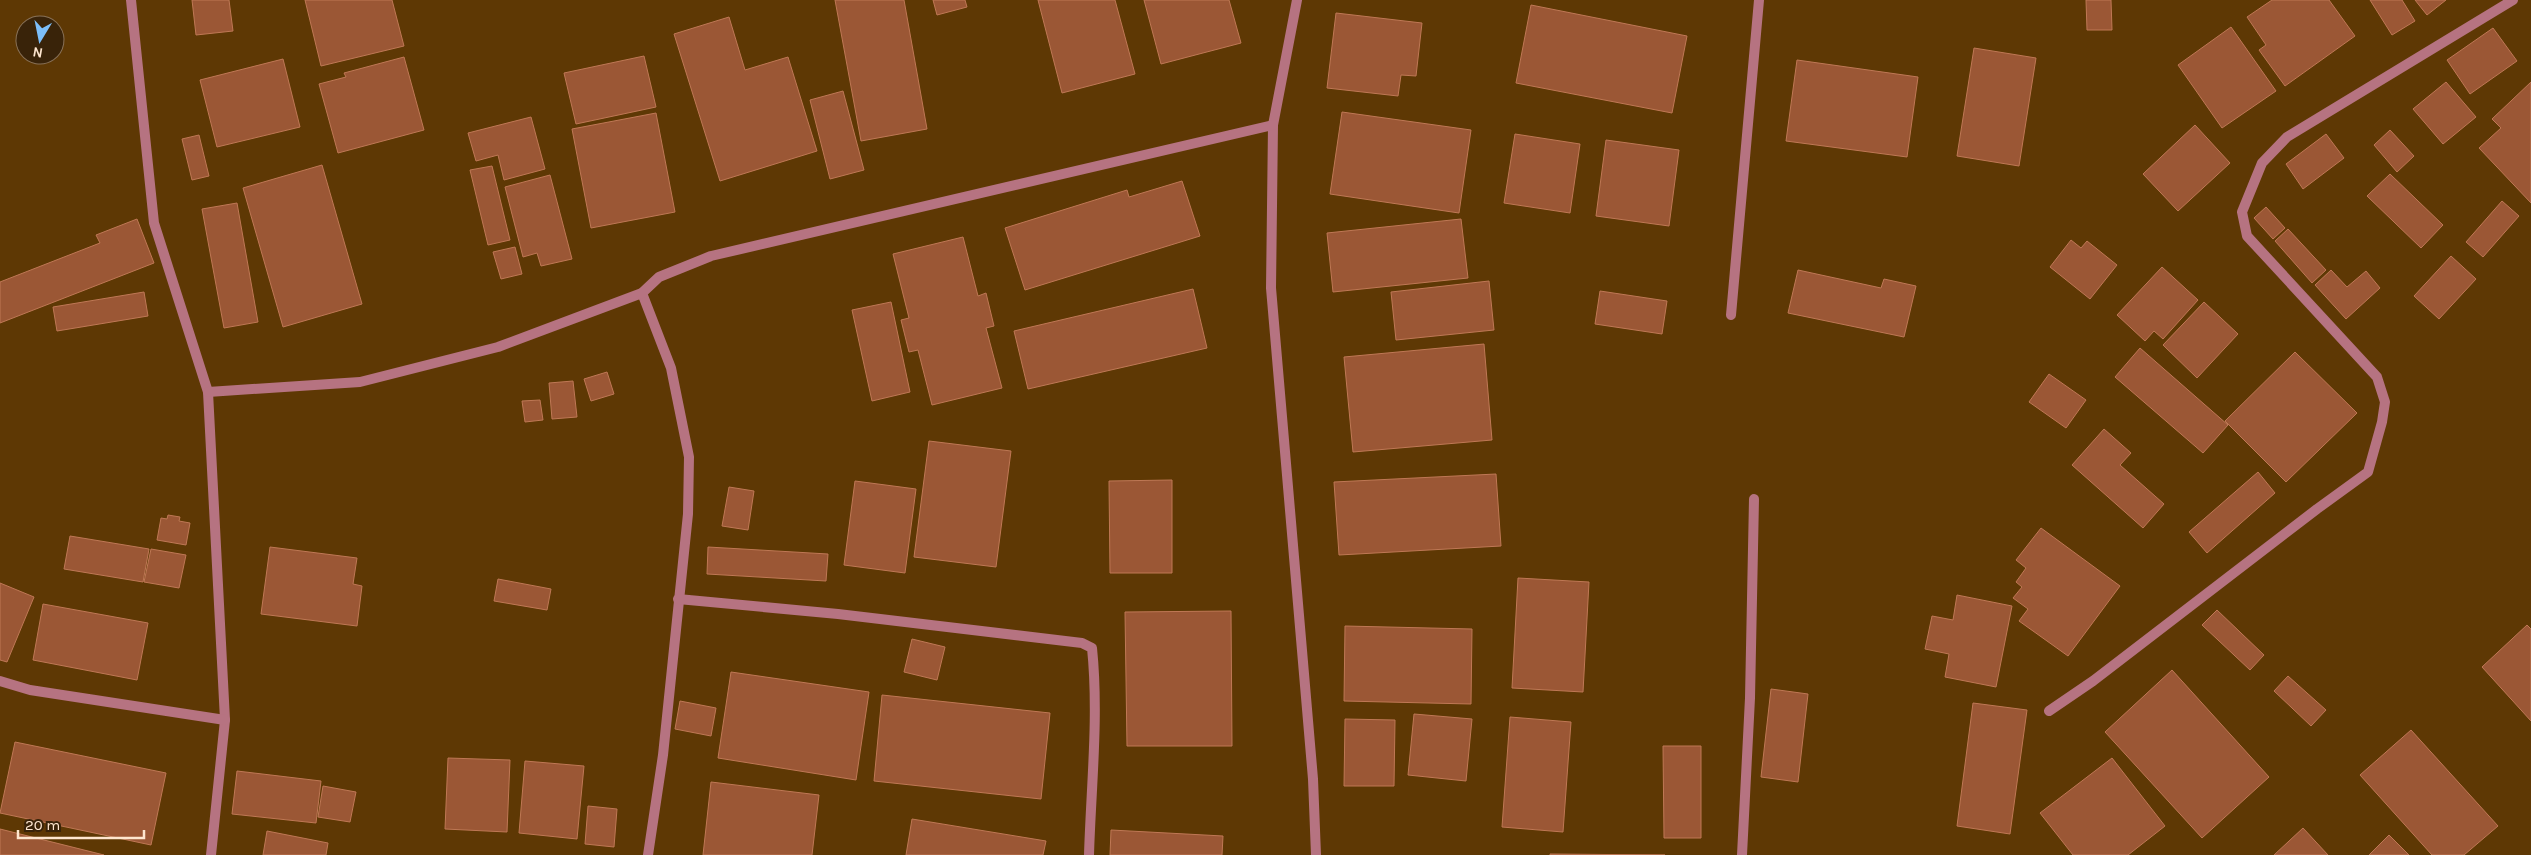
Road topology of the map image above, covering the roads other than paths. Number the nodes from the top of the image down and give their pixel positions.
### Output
1 (131, 0) edge
2 (1297, 0) edge
3 (1759, 0) edge
4 (2513, 0) edge
5 (1272, 125) junction
6 (642, 293) junction
7 (1731, 315) dead end
8 (208, 392) junction
9 (1754, 498) dead end
10 (678, 599) junction
11 (0, 681) edge
12 (2049, 711) dead end
13 (225, 720) junction
14 (211, 855) edge
15 (648, 855) edge
16 (1089, 855) edge
17 (1316, 855) edge
18 (1742, 855) edge

1 - 8 street
2 - 5 street
3 - 7 street
4 - 12 street
5 - 6 street
5 - 17 street
6 - 8 street
6 - 10 street
8 - 13 street
9 - 18 street
10 - 15 street
10 - 16 street
11 - 13 street
13 - 14 street

